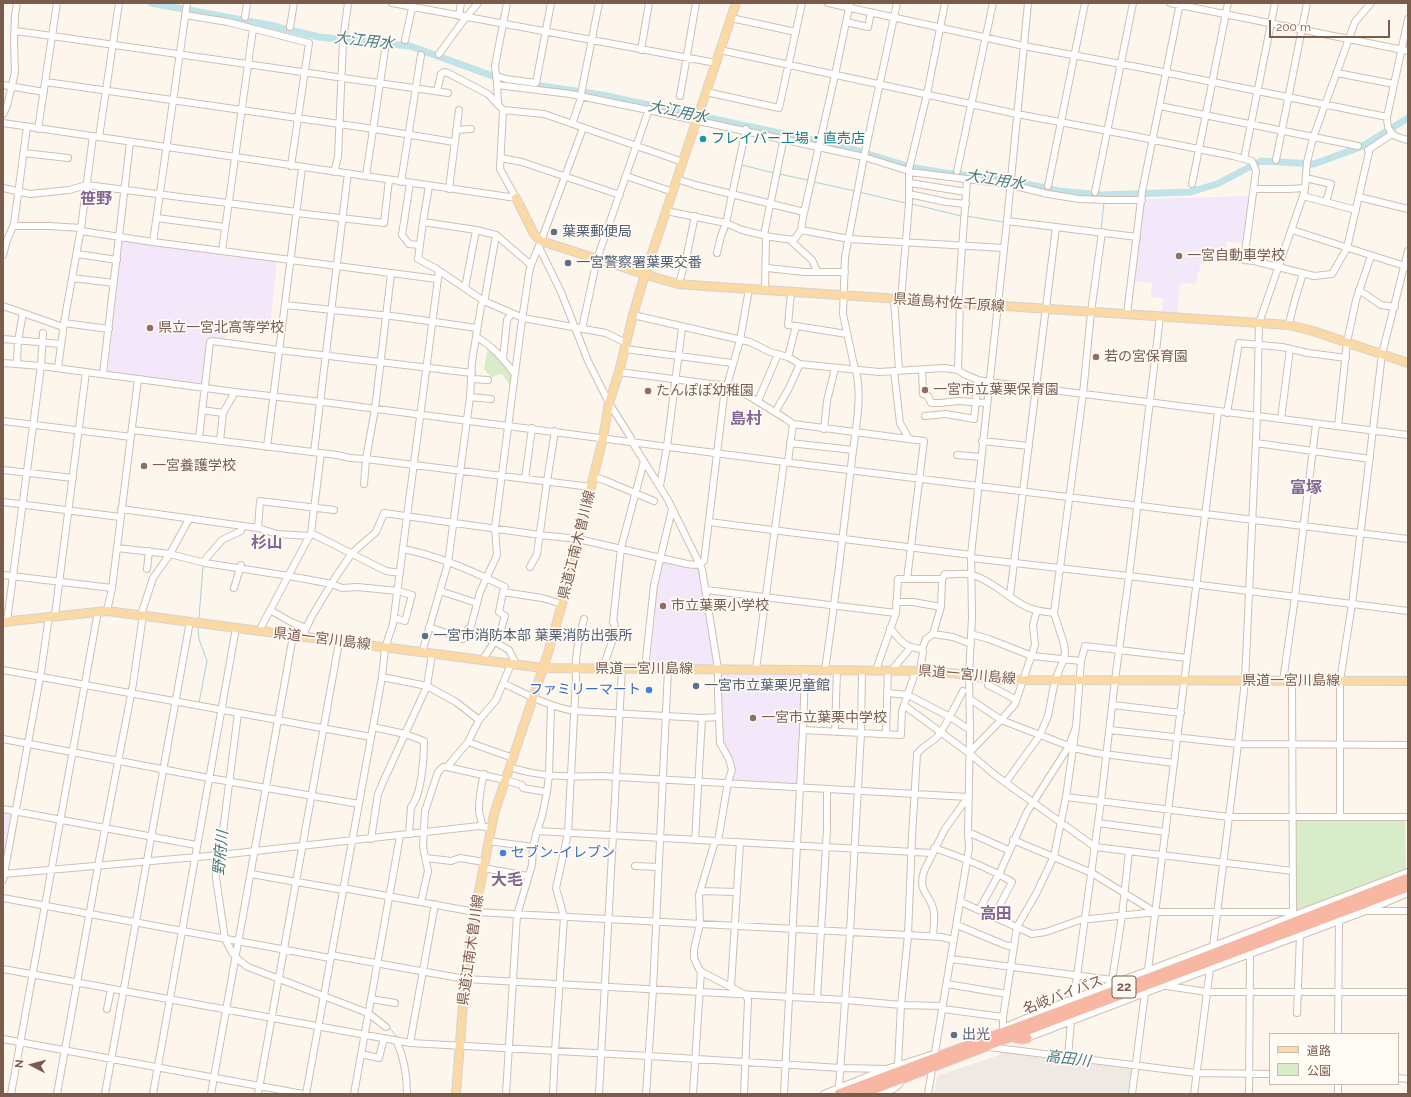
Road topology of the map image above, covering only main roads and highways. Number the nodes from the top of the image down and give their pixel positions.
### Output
1 (736, 3) edge
2 (516, 198) road end
3 (646, 274) junction
4 (1408, 363) edge
5 (5, 621) edge
6 (543, 668) junction
7 (1408, 682) edge
8 (1408, 878) edge
9 (1408, 887) edge
10 (1003, 1028) road end
11 (1011, 1037) junction
12 (1027, 1038) road end
13 (949, 1052) junction
14 (933, 1060) junction
15 (840, 1091) edge
16 (456, 1094) edge
17 (862, 1094) edge

1 - 3 main road, 県道江南木曽川線
2 - 3 main road, 県道島村佐千原線
3 - 4 main road, 県道島村佐千原線
3 - 6 main road, 県道江南木曽川線
5 - 6 main road, 県道一宮川島線
6 - 7 main road, 県道一宮川島線
6 - 16 main road, 県道江南木曽川線
8 - 13 highway, 名岐バイパス / 22
9 - 11 highway, 名岐バイパス / 22
10 - 13 highway, 22
11 - 12 highway, 22
11 - 14 highway, 名岐バイパス / 22
13 - 14 highway, 名岐バイパス / 22
14 - 15 highway, 名岐バイパス / 22
14 - 17 highway, 名岐バイパス / 22

